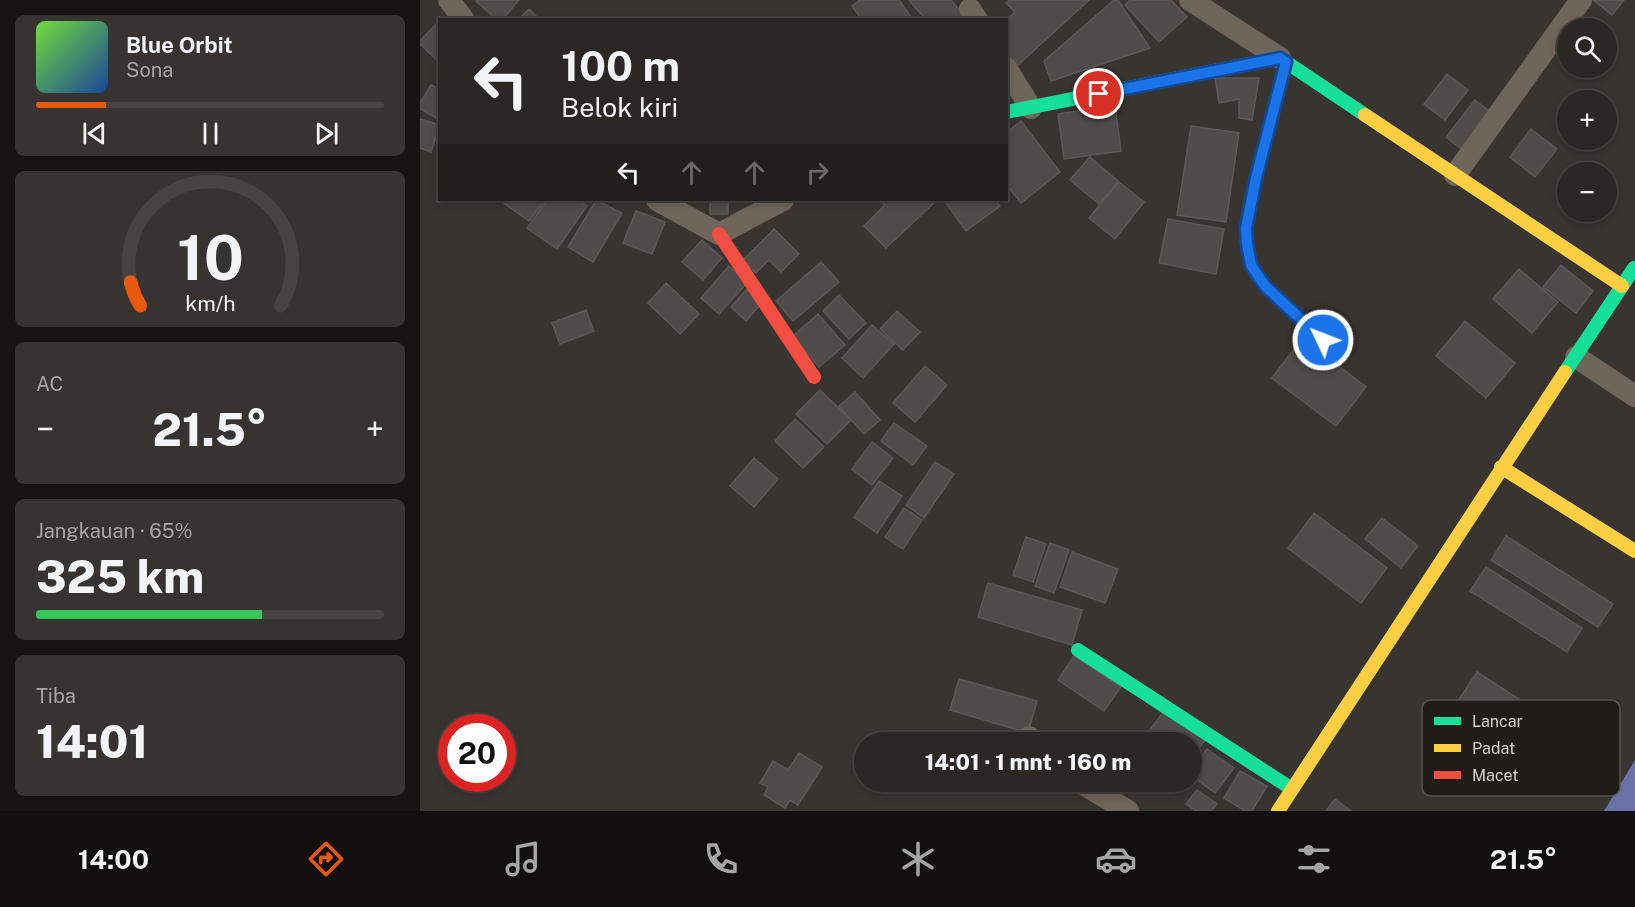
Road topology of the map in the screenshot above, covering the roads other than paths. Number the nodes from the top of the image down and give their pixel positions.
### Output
1 (449, 0) edge
2 (1190, 0) edge
3 (1581, 0) edge
4 (462, 18) edge
5 (1283, 60) junction
6 (1008, 71) edge
7 (1031, 108) junction
8 (1008, 112) edge
9 (1455, 175) junction
10 (659, 201) edge
11 (781, 201) edge
12 (719, 234) junction
13 (1635, 267) edge
14 (1622, 286) junction
15 (1635, 295) edge
16 (1337, 353) dead end
17 (1576, 357) junction
18 (814, 377) dead end
19 (1635, 396) edge
20 (1501, 467) junction
21 (1635, 550) edge
22 (1078, 650) dead end
23 (1292, 789) junction
24 (1097, 792) edge
25 (1128, 811) edge
26 (1278, 811) edge

1 - 4 street
2 - 5 street
3 - 9 street
5 - 7 street
5 - 9 street
5 - 16 lane
6 - 7 street
7 - 8 street
9 - 14 street
10 - 12 street
11 - 12 street
12 - 18 street
13 - 14 street
14 - 15 lane
14 - 17 street
17 - 19 street
17 - 20 street
20 - 21 street
20 - 23 street
22 - 23 street
23 - 26 street
24 - 25 street

